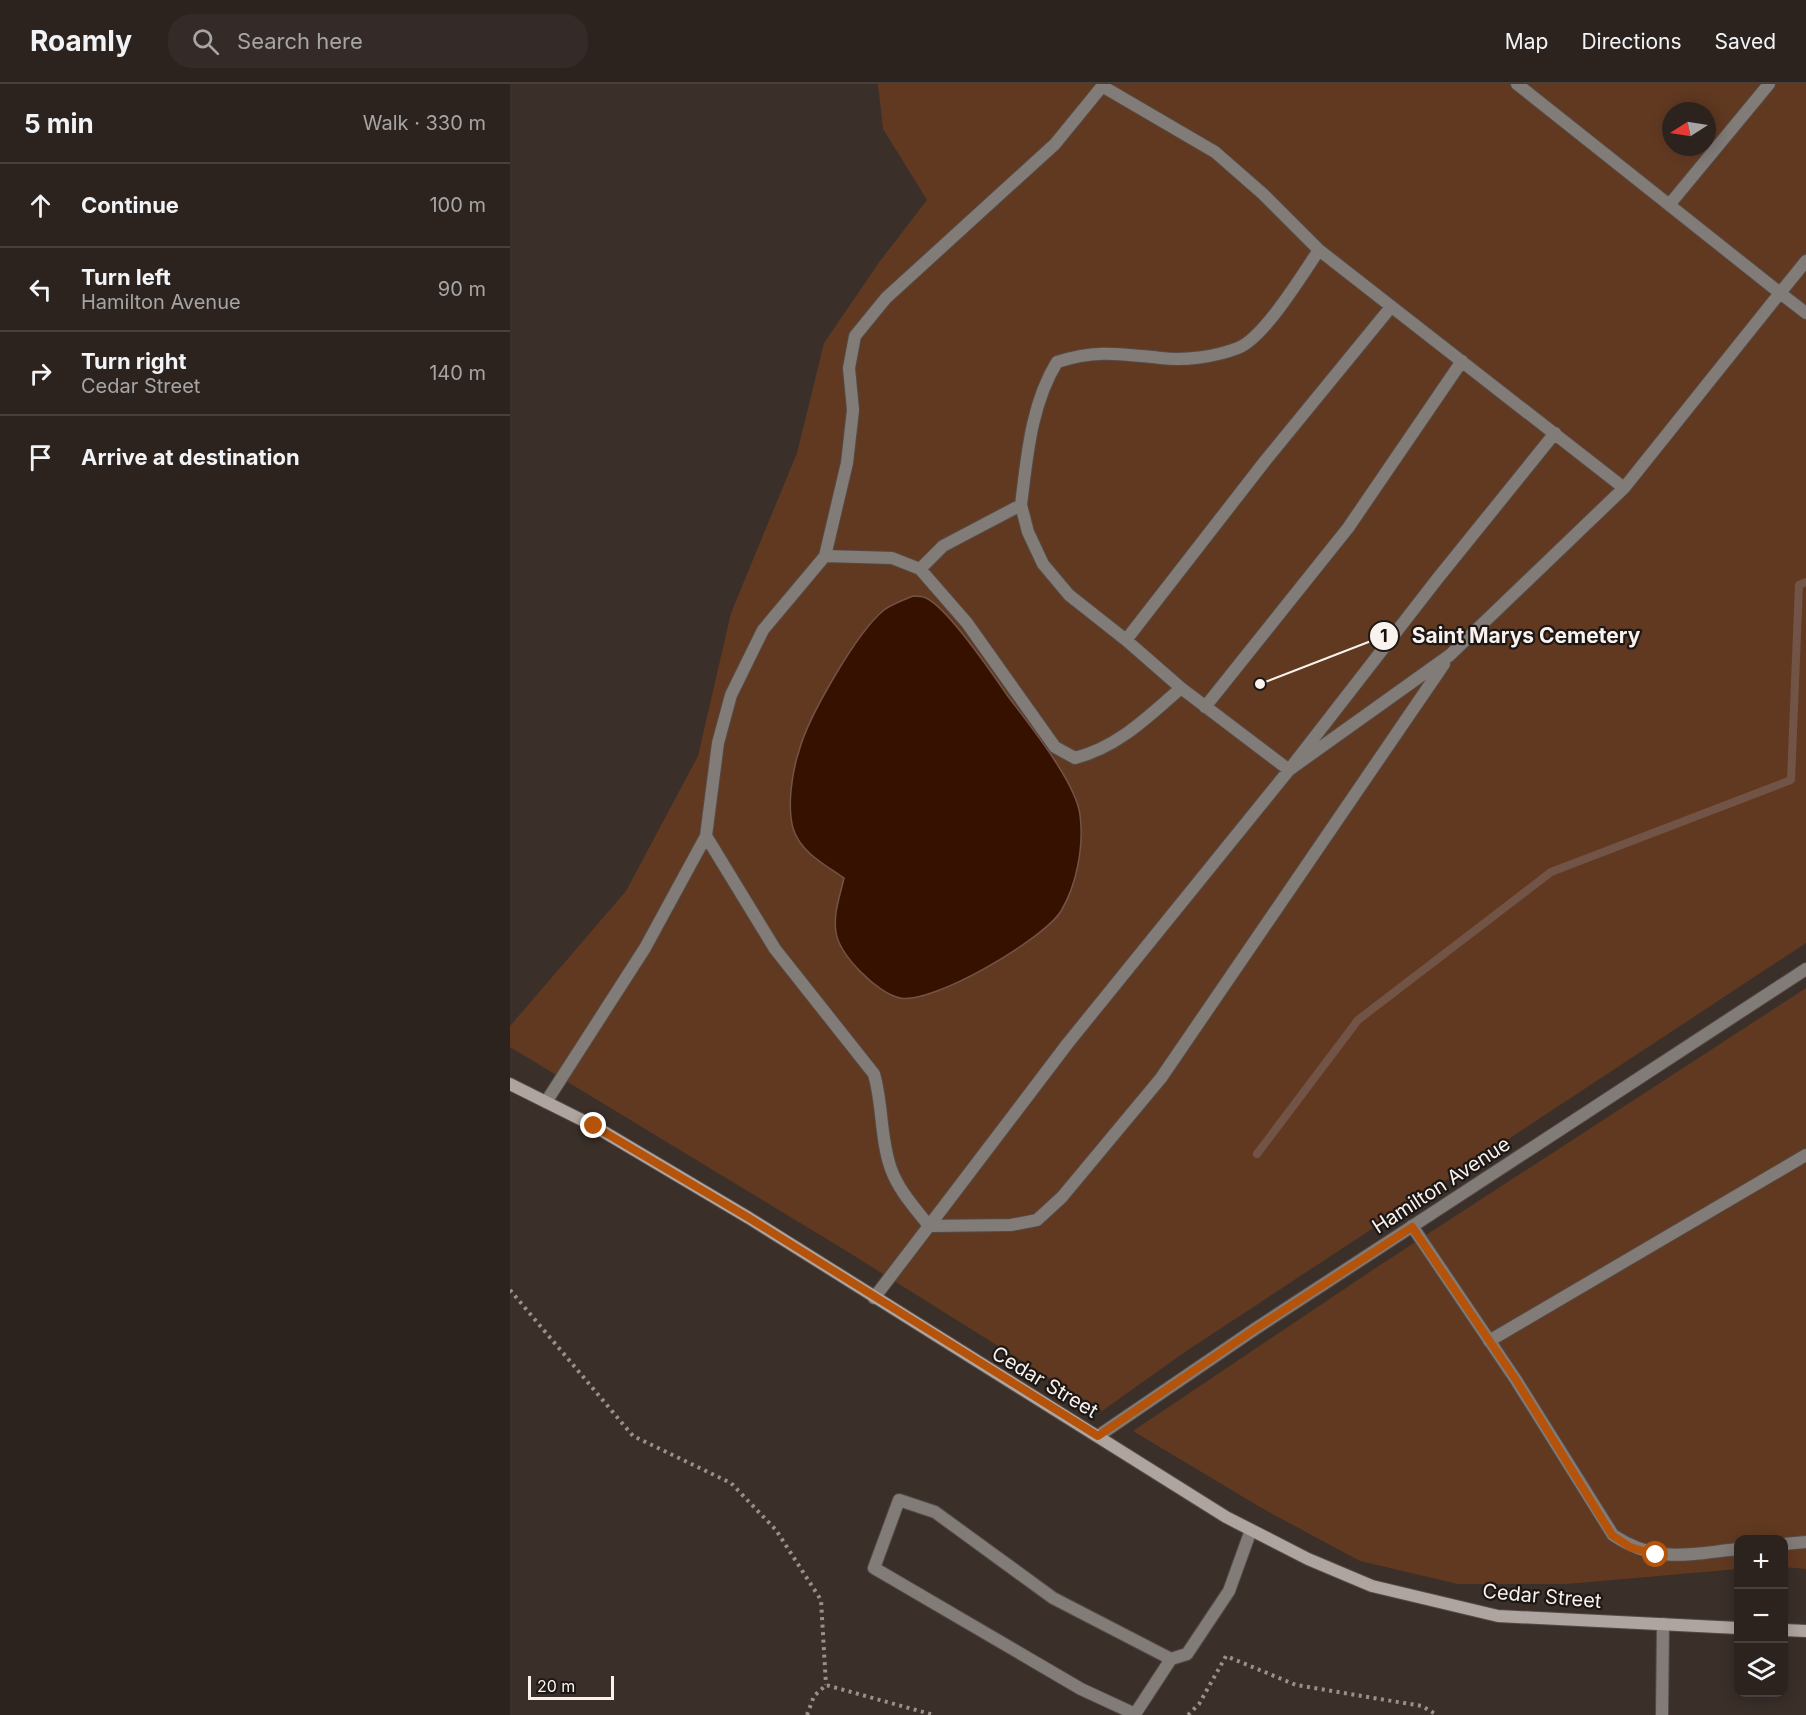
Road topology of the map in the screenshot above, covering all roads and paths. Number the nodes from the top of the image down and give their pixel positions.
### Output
1 (1517, 84) edge
2 (1769, 84) edge
3 (1103, 85) edge
4 (1669, 205) junction
5 (1319, 250) junction
6 (1806, 261) edge
7 (1780, 293) junction
8 (1390, 307) junction
9 (1806, 313) edge
10 (1462, 361) junction
11 (1555, 434) junction
12 (1624, 489) junction
13 (1021, 505) junction
14 (825, 556) junction
15 (921, 569) junction
16 (1126, 640) junction
17 (1450, 655) junction
18 (1180, 688) junction
19 (1205, 707) junction
20 (1289, 770) junction
21 (706, 836) junction
22 (1806, 969) edge
23 (510, 1084) edge
24 (546, 1102) junction
25 (1806, 1155) edge
26 (929, 1226) junction
27 (1412, 1227) junction
28 (510, 1290) edge
29 (874, 1298) junction
30 (1489, 1341) junction
31 (1098, 1436) junction
32 (1251, 1530) junction
33 (1806, 1542) edge
34 (1788, 1544) edge
35 (1734, 1549) edge
36 (1663, 1624) junction
37 (1734, 1628) edge
38 (1788, 1630) edge
39 (1806, 1631) edge
40 (1171, 1659) junction
41 (826, 1685) junction
42 (807, 1715) edge
43 (934, 1715) edge
44 (1188, 1715) edge
45 (1437, 1715) edge
46 (1662, 1715) edge

1 - 4 street
2 - 4 street
3 - 5 street
3 - 14 street
4 - 7 street
5 - 8 street
5 - 13 street
6 - 7 street
7 - 9 street
7 - 12 street
8 - 10 street
8 - 16 street
10 - 11 street
10 - 19 street
11 - 12 street
11 - 20 street
12 - 17 street
13 - 15 street
13 - 16 street
14 - 15 street
14 - 21 street
15 - 18 street
16 - 18 street
17 - 20 street
17 - 26 street
18 - 19 street
19 - 20 street
20 - 26 street
21 - 24 street
21 - 26 street
22 - 27 street, Hamilton Avenue
23 - 24 main road, Cedar Street
24 - 29 main road, Cedar Street
25 - 30 street
26 - 29 street
27 - 30 street
27 - 31 street, Hamilton Avenue
28 - 41 path
29 - 31 main road, Cedar Street
30 - 35 street
31 - 32 main road, Cedar Street
32 - 36 main road, Cedar Street
32 - 40 street
33 - 34 street
36 - 37 main road, Cedar Street
36 - 46 street
38 - 39 main road
40 - 40 street
41 - 42 path
41 - 43 path
44 - 45 path

